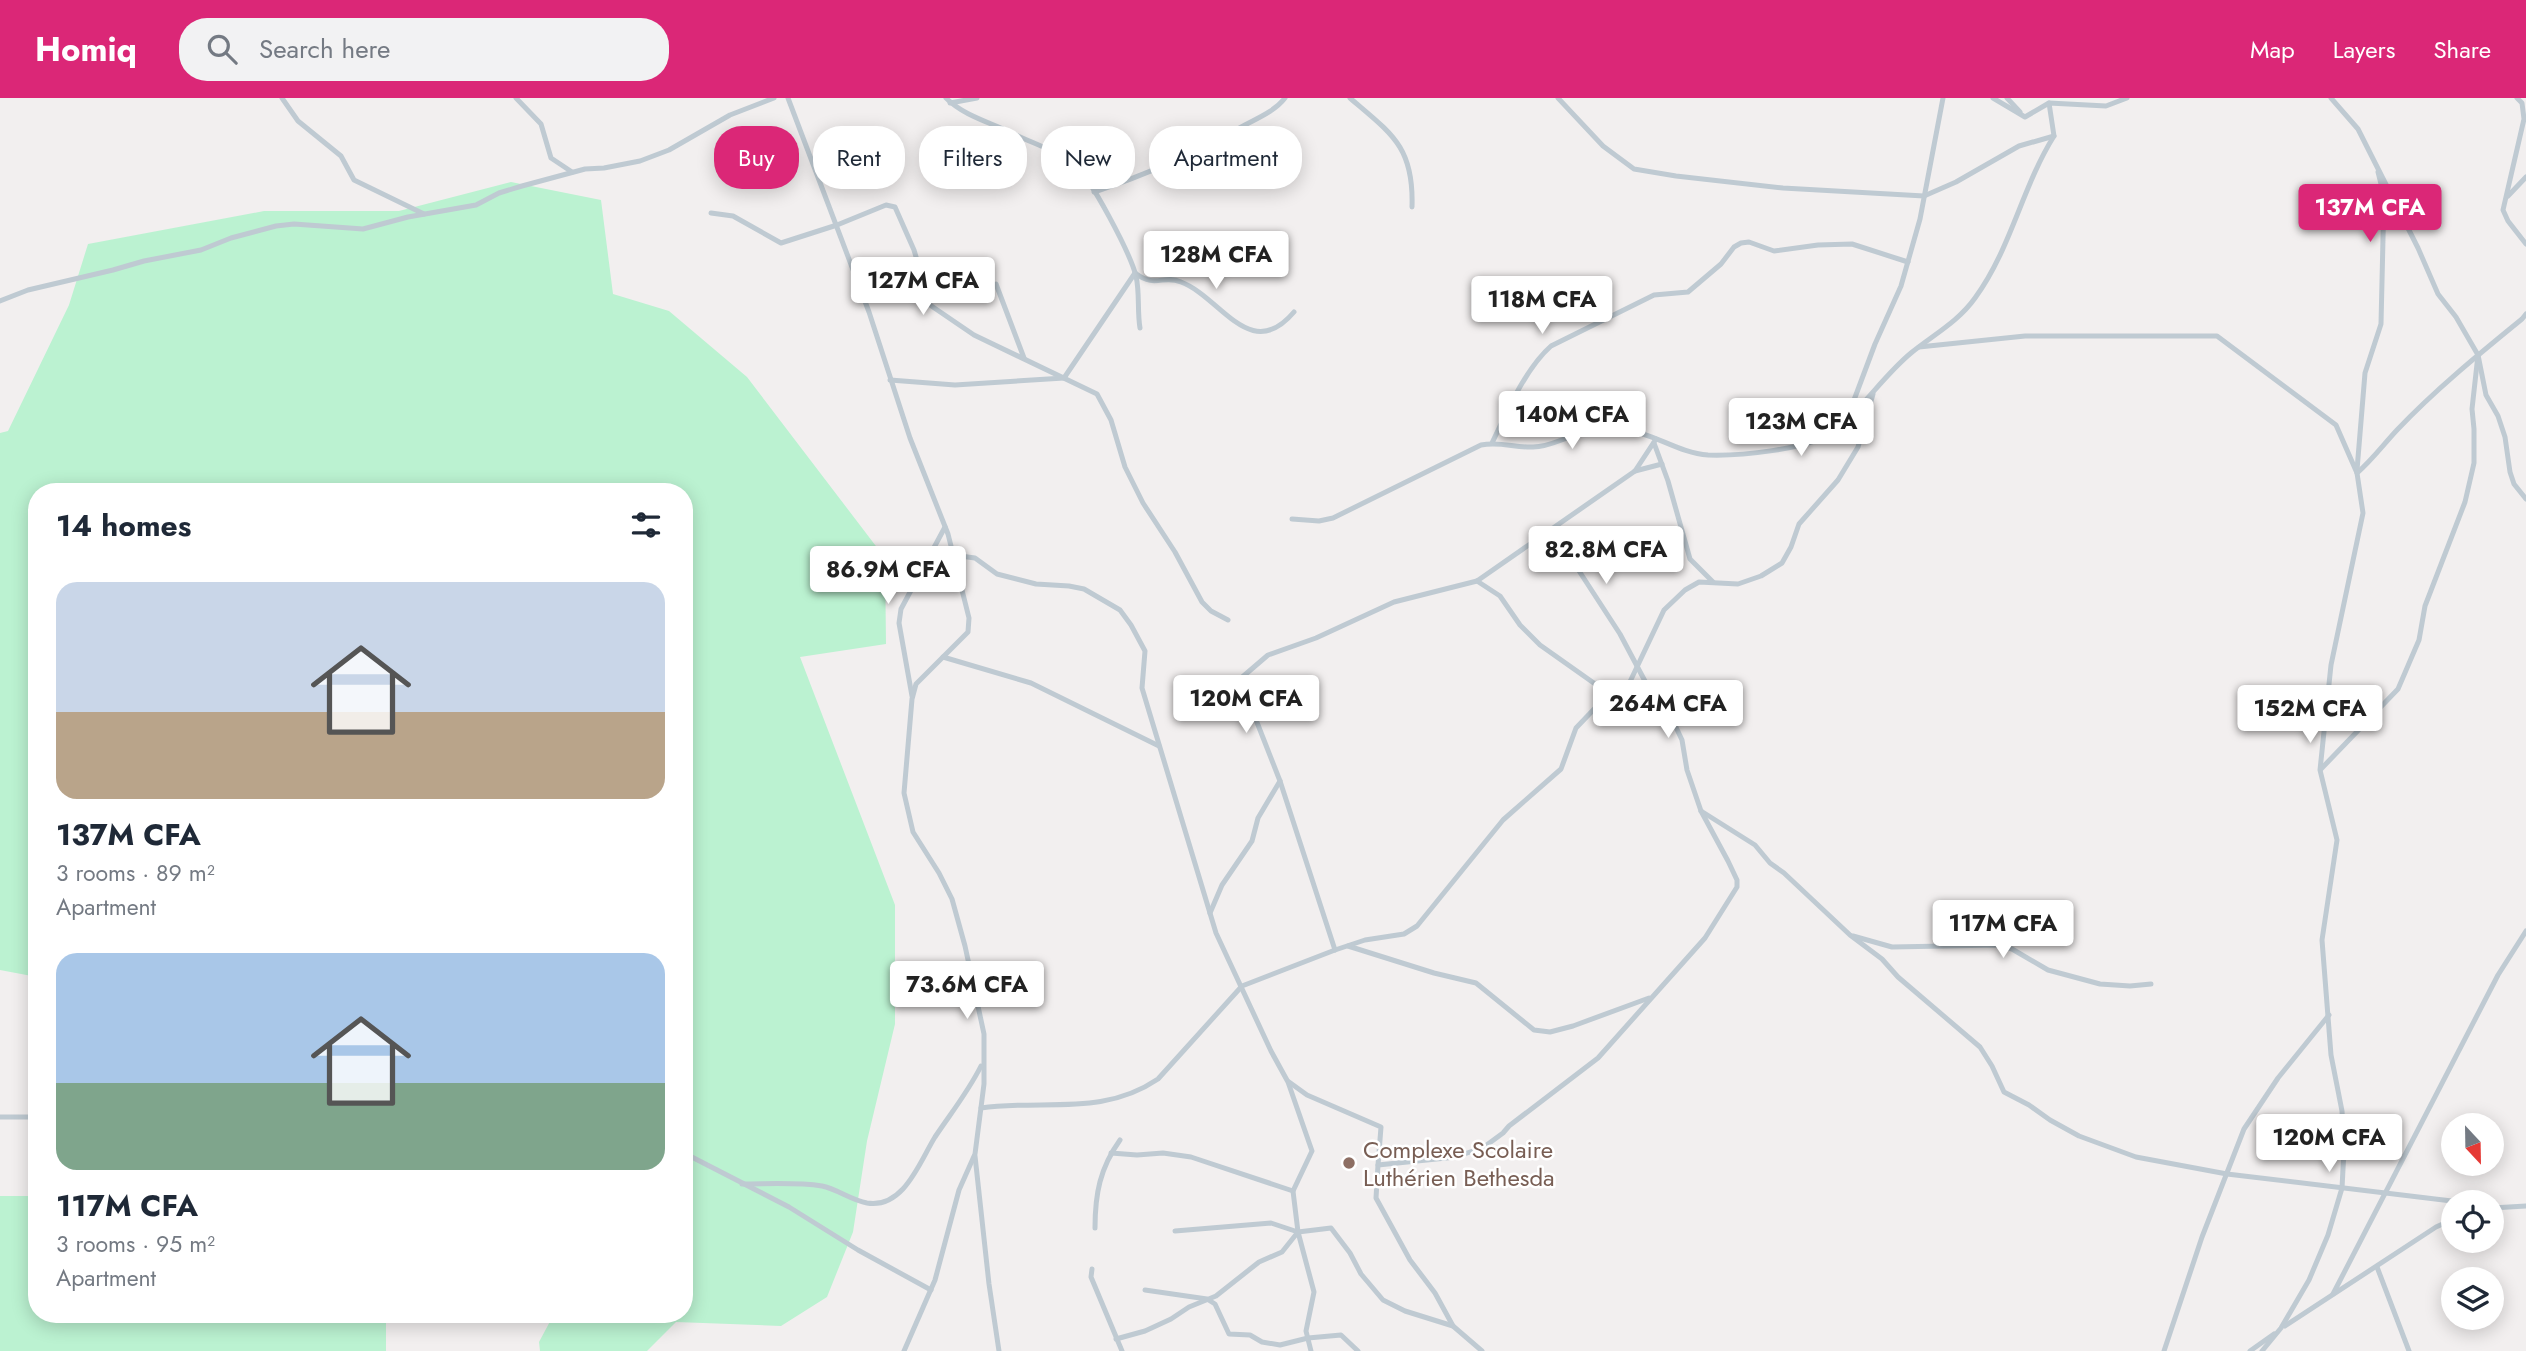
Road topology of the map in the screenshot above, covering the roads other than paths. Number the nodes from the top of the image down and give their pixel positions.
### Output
1 (282, 98) edge
2 (516, 98) edge
3 (774, 98) edge
4 (788, 98) edge
5 (976, 98) edge
6 (1285, 98) edge
7 (1350, 98) edge
8 (1558, 98) edge
9 (1942, 98) edge
10 (1993, 98) edge
11 (2007, 98) edge
12 (2127, 98) edge
13 (2332, 98) edge
14 (2517, 98) edge
15 (948, 100) edge
16 (2049, 103) junction
17 (2025, 117) junction
18 (2054, 136) junction
19 (2376, 163) junction
20 (572, 172) junction
21 (2526, 177) edge
22 (1094, 192) junction
23 (1924, 196) junction
24 (2506, 199) junction
25 (1412, 207) dead end
26 (711, 213) dead end
27 (424, 214) junction
28 (837, 225) junction
29 (2526, 244) edge
30 (1908, 262) junction
31 (1135, 273) junction
32 (996, 284) dead end
33 (0, 301) edge
34 (1294, 312) dead end
35 (2526, 314) edge
36 (1140, 328) dead end
37 (1919, 347) junction
38 (2477, 355) junction
39 (1024, 359) junction
40 (1064, 378) junction
41 (890, 380) junction
42 (1873, 394) junction
43 (1848, 417) junction
44 (1655, 441) junction
45 (1492, 443) junction
46 (1662, 464) junction
47 (1635, 471) junction
48 (2357, 473) junction
49 (2526, 499) edge
50 (1292, 520) dead end
51 (945, 527) junction
52 (1538, 539) junction
53 (953, 555) junction
54 (1477, 581) junction
55 (1713, 582) junction
56 (1228, 620) dead end
57 (943, 657) junction
58 (1637, 669) junction
59 (1618, 693) junction
60 (912, 699) junction
61 (1158, 746) junction
62 (2320, 770) junction
63 (1280, 781) junction
64 (1701, 811) junction
65 (1210, 913) junction
66 (2526, 931) edge
67 (1850, 935) junction
68 (1348, 946) junction
69 (1335, 950) junction
70 (2151, 984) dead end
71 (1242, 986) junction
72 (1652, 996) junction
73 (2329, 1015) junction
74 (983, 1063) junction
75 (1288, 1082) junction
76 (981, 1108) junction
77 (0, 1117) edge
78 (28, 1117) edge
79 (1120, 1139) dead end
80 (1111, 1153) junction
81 (975, 1154) junction
82 (693, 1158) edge
83 (1378, 1165) junction
84 (2227, 1174) junction
85 (742, 1184) junction
86 (2342, 1188) junction
87 (1293, 1191) junction
88 (2388, 1192) junction
89 (2441, 1199) edge
90 (2526, 1206) edge
91 (2504, 1207) edge
92 (2441, 1225) edge
93 (1095, 1228) dead end
94 (1175, 1231) dead end
95 (1298, 1232) junction
96 (2377, 1267) junction
97 (1093, 1269) dead end
98 (931, 1290) junction
99 (1145, 1290) dead end
100 (2333, 1294) junction
101 (1207, 1299) junction
102 (1453, 1326) junction
103 (2281, 1328) junction
104 (1308, 1338) junction
105 (1116, 1339) junction
106 (904, 1351) edge
107 (999, 1351) edge
108 (1122, 1351) edge
109 (1311, 1351) edge
110 (1359, 1351) edge
111 (1482, 1351) edge
112 (2164, 1351) edge
113 (2250, 1351) edge
114 (2262, 1351) edge
115 (2409, 1351) edge

1 - 27 street
2 - 20 street
3 - 20 street
4 - 28 street
5 - 15 street
6 - 22 street
7 - 25 street
8 - 23 street
9 - 23 street
10 - 17 street
11 - 17 street
12 - 16 street
13 - 19 street
14 - 24 street
15 - 22 street
16 - 17 street
16 - 18 street
18 - 23 street
18 - 37 street
19 - 38 street
19 - 48 street
20 - 27 street
21 - 24 street
22 - 31 street
23 - 30 street
24 - 29 street
26 - 28 street
27 - 33 street
28 - 39 street
28 - 41 street
30 - 43 street
30 - 45 street
31 - 34 street
31 - 36 street
31 - 40 street
32 - 39 street
35 - 38 street
37 - 42 street
37 - 48 street
38 - 48 street
38 - 49 street
38 - 62 street
39 - 40 street
40 - 41 street
40 - 56 street
41 - 51 street
42 - 43 street
42 - 55 street
43 - 44 street
44 - 45 street
44 - 46 street
44 - 47 street
45 - 50 street
46 - 47 street
46 - 55 street
47 - 52 street
48 - 62 street
51 - 53 street
51 - 60 street
52 - 54 street
52 - 58 street
53 - 57 street
53 - 61 street
54 - 59 street
54 - 63 street
55 - 58 street
57 - 60 street
57 - 61 street
58 - 59 street
58 - 64 street
59 - 68 street
60 - 74 street
61 - 65 street
62 - 73 street
63 - 65 street
63 - 69 street
64 - 67 street
64 - 72 street
65 - 71 street
66 - 88 street
67 - 70 street
67 - 84 street
68 - 69 street
68 - 72 street
69 - 71 street
71 - 75 street
71 - 76 street
72 - 83 street
73 - 84 street
73 - 86 street
74 - 76 street
74 - 85 street
75 - 83 street
75 - 87 street
76 - 81 street
77 - 78 street
79 - 80 street
80 - 87 street
80 - 93 street
81 - 98 street
81 - 107 street
82 - 85 street
83 - 102 street
84 - 86 street
84 - 112 street
85 - 98 street
86 - 88 street
86 - 103 street
87 - 95 street
88 - 89 street
88 - 100 street
90 - 91 street
92 - 96 street
94 - 95 street
95 - 101 street
95 - 102 street
95 - 104 street
96 - 100 street
96 - 115 street
97 - 105 street
98 - 106 street
99 - 101 street
100 - 103 street
101 - 104 street
101 - 105 street
102 - 111 street
103 - 113 street
103 - 114 street
104 - 109 street
104 - 110 street
105 - 108 street

